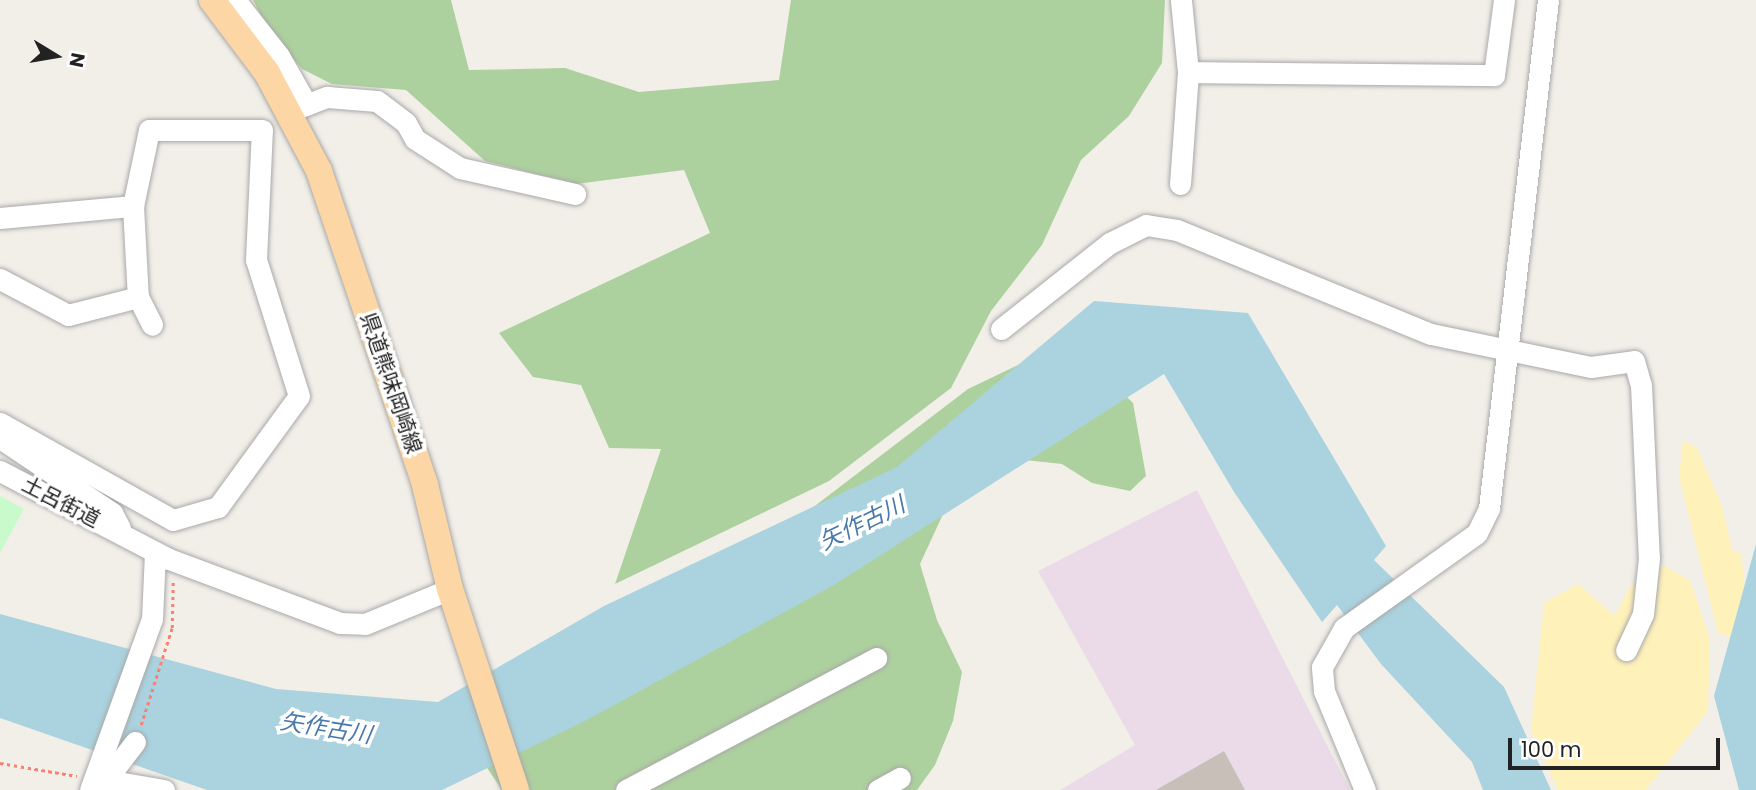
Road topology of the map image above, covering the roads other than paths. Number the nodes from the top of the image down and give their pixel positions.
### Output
1 (212, 0) edge
2 (234, 0) edge
3 (1181, 0) edge
4 (1504, 0) edge
5 (1548, 0) edge
6 (1188, 72) junction
7 (299, 108) junction
8 (1180, 184) dead end
9 (575, 194) dead end
10 (133, 206) junction
11 (0, 218) edge
12 (0, 279) edge
13 (138, 297) junction
14 (152, 325) dead end
15 (1001, 329) dead end
16 (1510, 351) junction
17 (0, 423) edge
18 (0, 438) edge
19 (0, 471) edge
20 (122, 533) junction
21 (162, 556) junction
22 (450, 589) junction
23 (1626, 650) dead end
24 (876, 658) dead end
25 (135, 742) road end
26 (900, 778) dead end
27 (97, 783) edge
28 (164, 790) edge
29 (516, 790) edge
30 (626, 790) edge
31 (878, 790) edge
32 (1365, 790) edge

1 - 7 main road, 県道熊味岡崎線
2 - 7 street
3 - 6 street
4 - 6 street
5 - 16 street
6 - 8 street
7 - 9 street
7 - 22 main road, 県道熊味岡崎線
10 - 11 street
10 - 13 street
10 - 17 street
12 - 13 street
13 - 14 street
15 - 16 street
16 - 23 street
16 - 32 street
18 - 20 street
19 - 20 street, 土呂街道
20 - 21 street, 土呂街道
21 - 22 street, 土呂街道
21 - 27 street
22 - 29 main road, 県道熊味岡崎線
24 - 30 street
25 - 27 street
26 - 31 street
27 - 28 street

